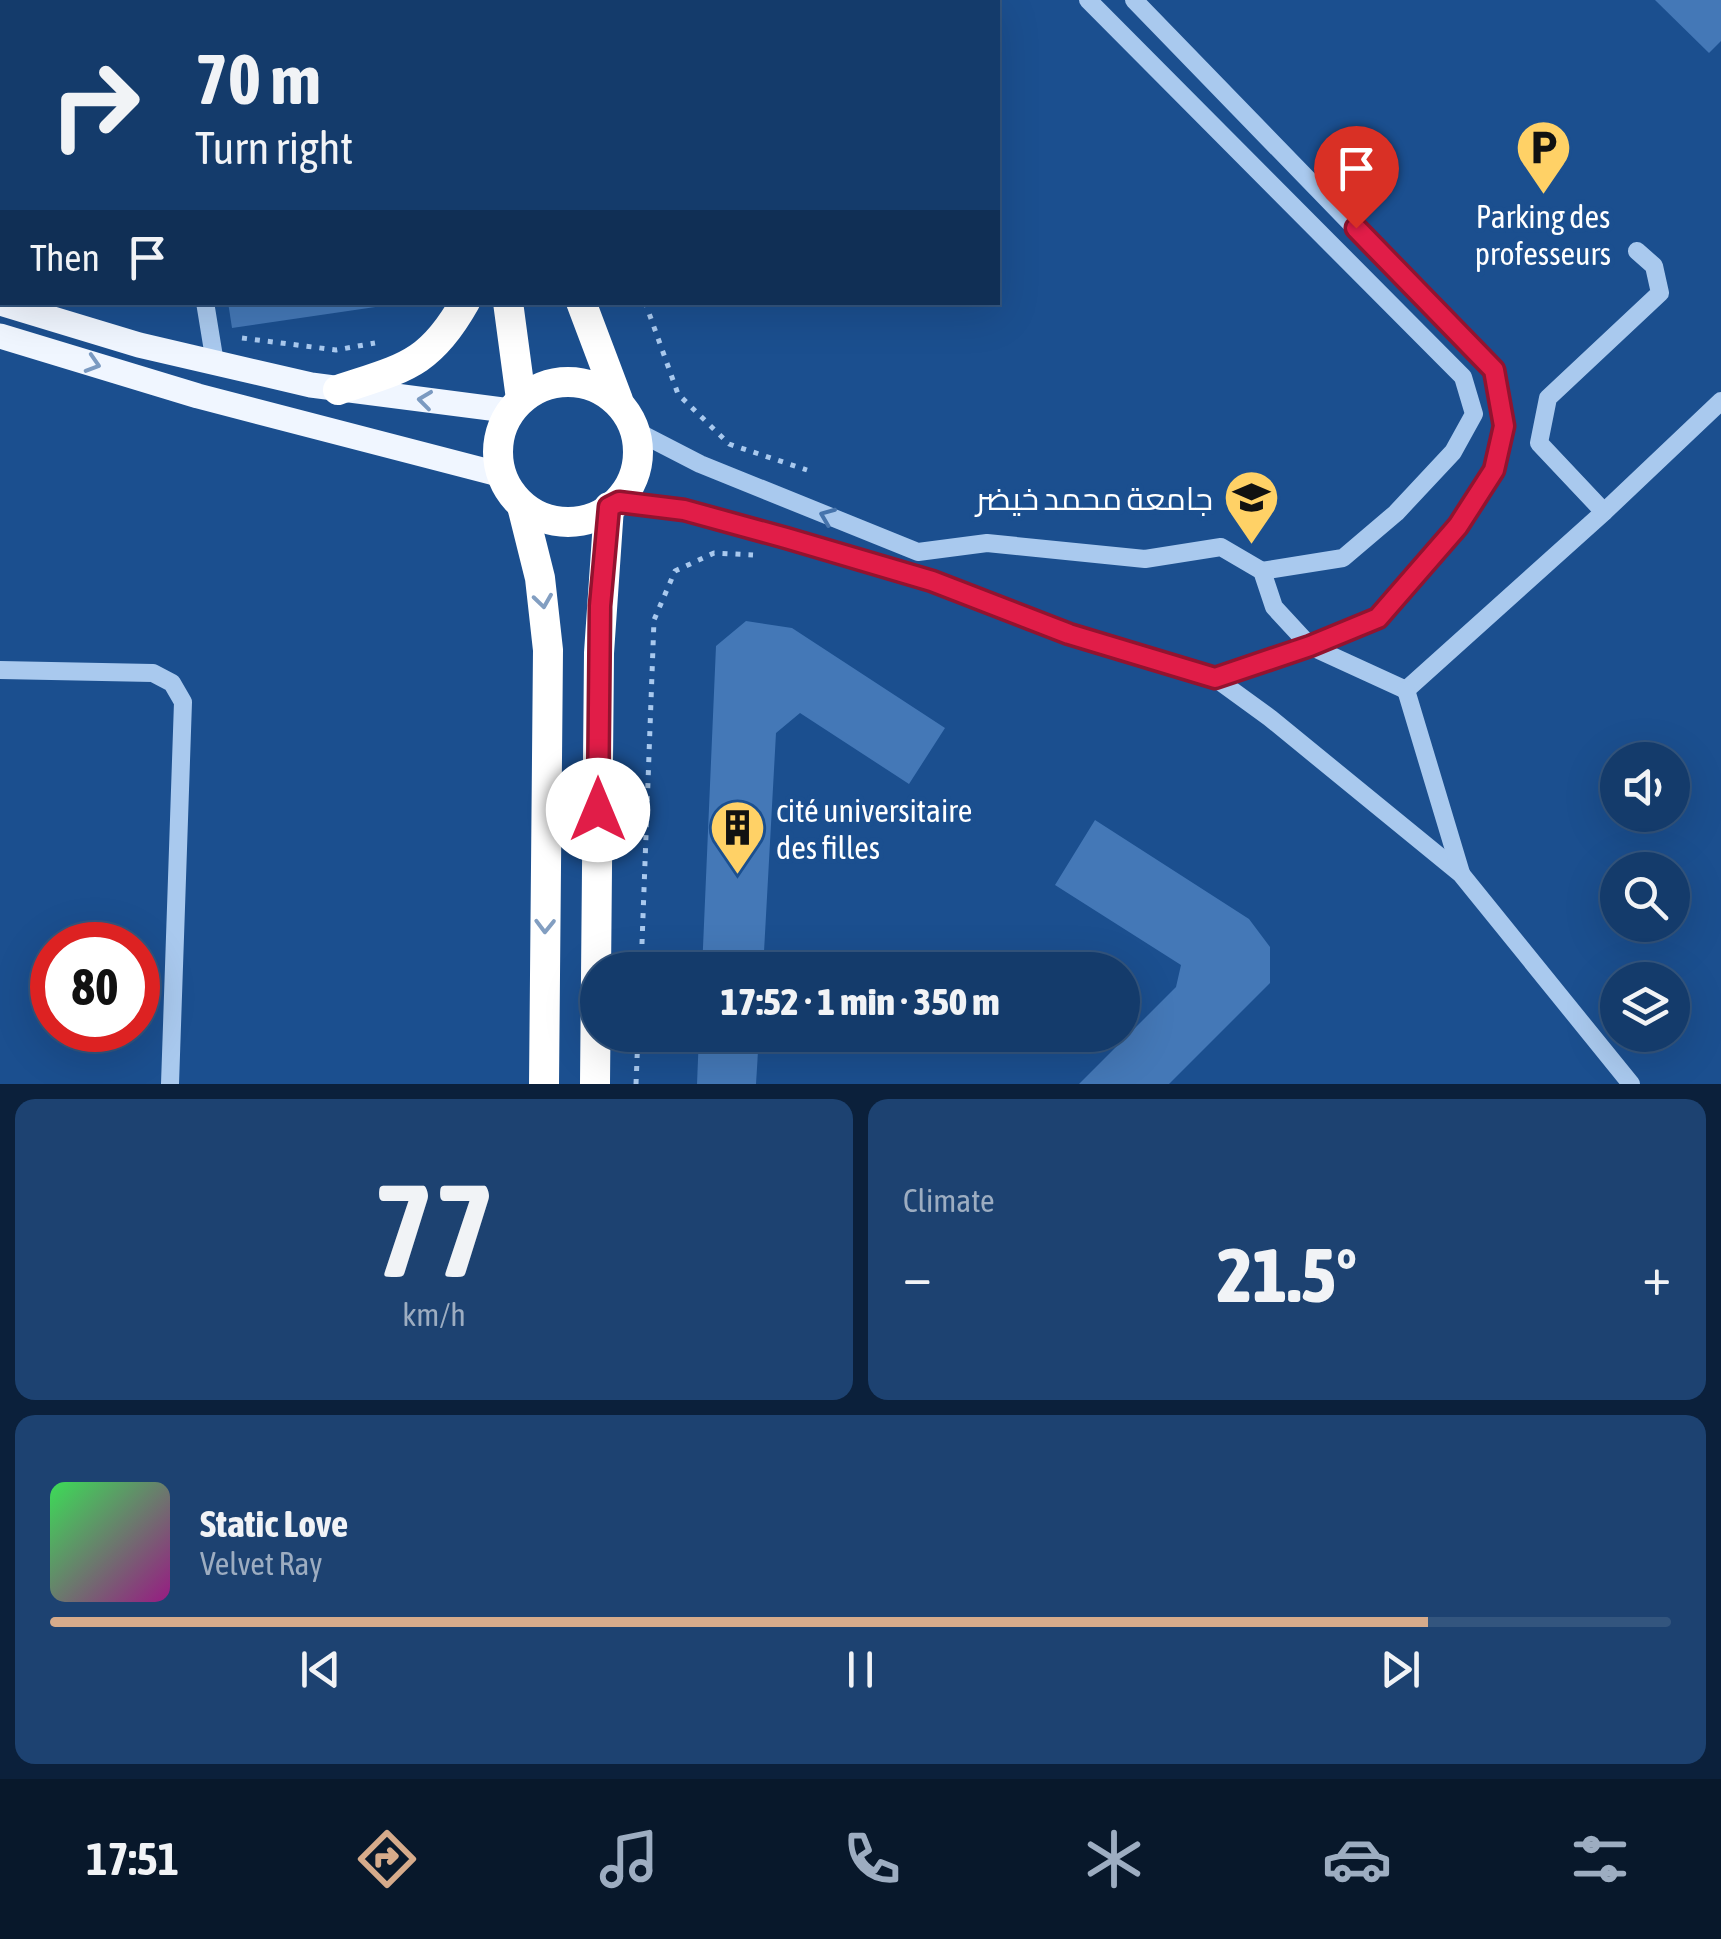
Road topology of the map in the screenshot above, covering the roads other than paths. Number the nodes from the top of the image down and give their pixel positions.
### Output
1 (1088, 0) edge
2 (1134, 0) edge
3 (1637, 252) dead end
4 (10, 305) edge
5 (205, 305) edge
6 (463, 305) edge
7 (508, 305) edge
8 (582, 305) edge
9 (0, 336) edge
10 (215, 363) junction
11 (338, 390) junction
12 (618, 400) junction
13 (1721, 401) edge
14 (516, 405) junction
15 (636, 431) junction
16 (502, 475) junction
17 (614, 504) junction
18 (522, 506) junction
19 (1604, 512) junction
20 (1262, 570) junction
21 (1310, 646) junction
22 (0, 670) edge
23 (1215, 678) junction
24 (1406, 690) junction
25 (1461, 874) junction
26 (170, 1084) edge
27 (544, 1084) edge
28 (595, 1084) edge
29 (1631, 1084) edge

1 - 20 street
2 - 21 street
3 - 19 street
4 - 10 main road
5 - 10 street
6 - 11 highway
7 - 14 highway
8 - 12 highway
9 -> 16 main road
10 - 11 main road
14 -> 11 main road
12 - 14 highway
12 - 15 highway
13 - 19 street
14 - 16 highway
15 - 17 highway
20 -> 15 street
16 - 18 highway
17 - 18 highway
17 - 23 street
17 - 28 highway
18 -> 27 highway
19 - 24 street
20 - 21 street
21 - 23 street
21 - 24 street
22 - 26 street
23 - 25 street
24 - 25 street
25 - 29 street

